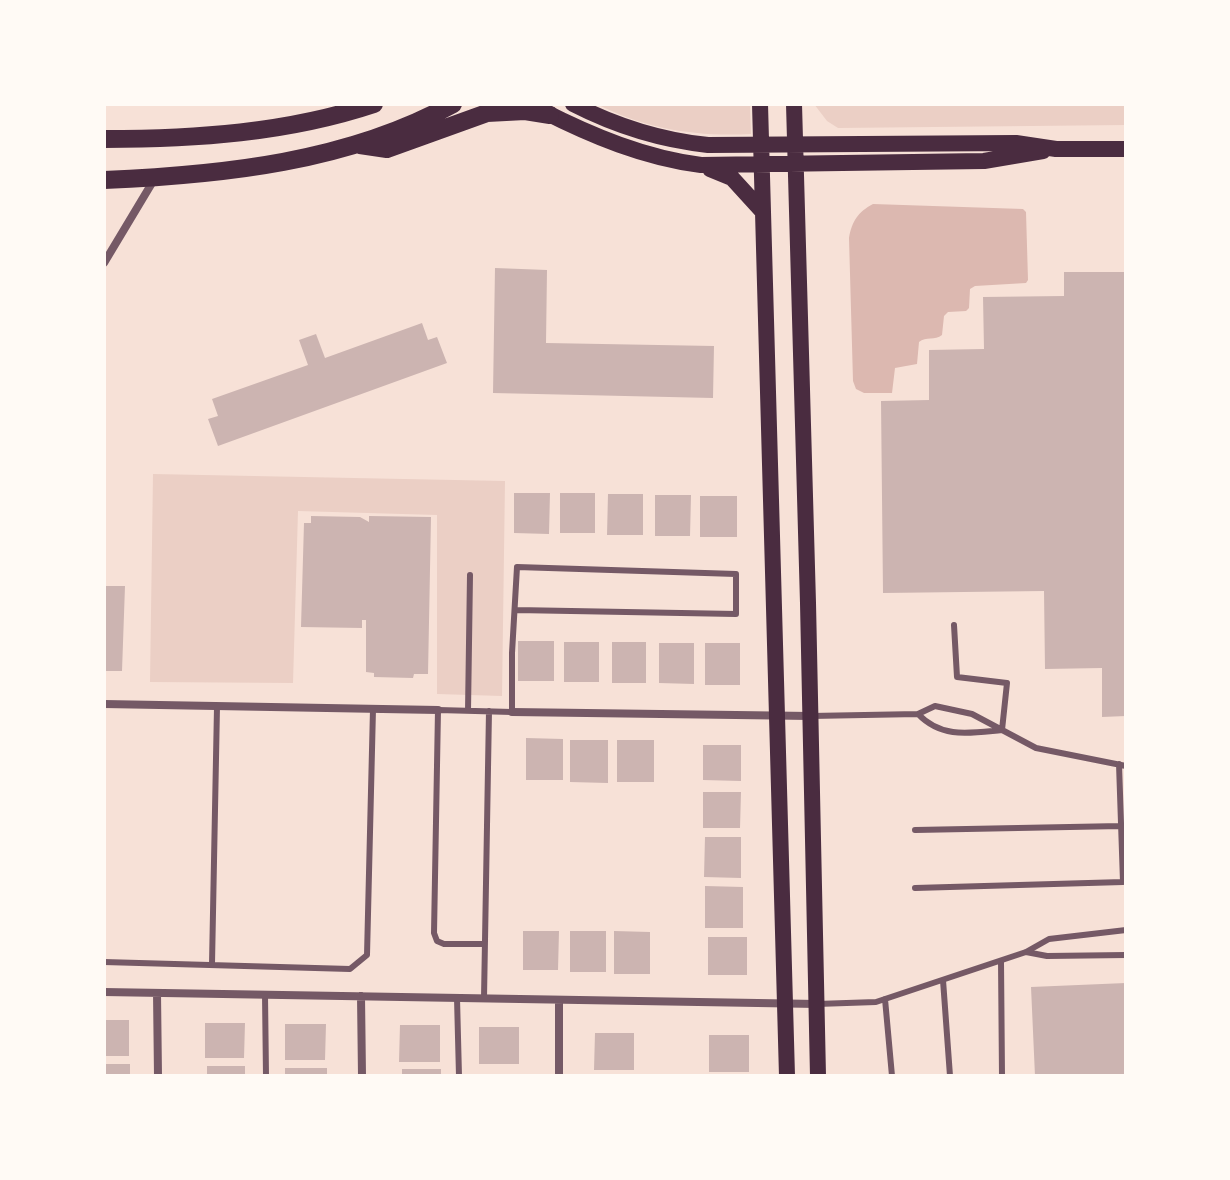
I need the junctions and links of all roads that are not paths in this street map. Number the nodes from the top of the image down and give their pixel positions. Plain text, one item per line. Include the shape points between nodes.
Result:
1 (372, 104) edge
2 (453, 104) edge
3 (528, 104) edge
4 (573, 104) edge
5 (760, 104) edge
6 (794, 104) edge
7 (550, 115) junction
8 (104, 139) edge
9 (761, 144) junction
10 (794, 144) junction
11 (358, 145) junction
12 (1056, 149) junction
13 (1126, 149) edge
14 (761, 164) junction
15 (701, 165) junction
16 (794, 165) junction
17 (155, 178) junction
18 (104, 180) edge
19 (763, 212) junction
20 (104, 263) edge
21 (470, 575) dead end
22 (516, 610) junction
23 (954, 625) dead end
24 (104, 704) edge
25 (217, 707) junction
26 (373, 709) junction
27 (438, 710) junction
28 (468, 711) junction
29 (489, 711) junction
30 (512, 712) junction
31 (918, 714) junction
32 (811, 716) junction
33 (777, 717) junction
34 (1002, 730) junction
35 (1122, 765) edge
36 (1121, 826) junction
37 (915, 830) dead end
38 (1124, 842) edge
39 (1125, 882) edge
40 (915, 888) dead end
41 (1126, 930) edge
42 (485, 944) junction
43 (1026, 952) junction
44 (1126, 955) edge
45 (1001, 961) junction
46 (104, 962) edge
47 (212, 964) junction
48 (943, 980) junction
49 (104, 992) edge
50 (157, 993) junction
51 (265, 995) junction
52 (361, 996) junction
53 (457, 998) junction
54 (484, 998) junction
55 (885, 999) junction
56 (559, 1000) junction
57 (785, 1003) junction
58 (817, 1004) junction
59 (158, 1076) edge
60 (266, 1076) edge
61 (362, 1076) edge
62 (459, 1076) edge
63 (559, 1076) edge
64 (787, 1076) edge
65 (818, 1076) edge
66 (892, 1076) edge
67 (950, 1076) edge
68 (1002, 1076) edge

1 - 8 main road via 333,117 255,130 176,139
2 - 11 main road
3 - 7 main road
4 - 9 main road via 620,127 682,142
5 - 9 main road
6 - 10 main road
7 - 11 main road via 487,113 387,149
7 - 15 main road via 633,150
9 - 10 main road
9 - 14 main road
10 - 12 main road via 1016,143
10 - 16 main road
11 - 17 main road via 267,164
12 - 13 main road
12 - 16 main road via 984,161
14 - 15 main road
14 - 16 main road
14 - 19 main road
15 - 19 main road via 732,178
16 - 32 main road
17 - 18 main road
17 - 20 street
19 - 33 main road
21 - 28 lane
22 - 22 lane via 736,614 736,574 517,567
22 - 30 lane
23 - 34 lane via 957,677 1007,683
24 - 25 street
25 - 26 street
25 - 47 lane
26 - 27 street
26 - 47 lane via 367,955 350,969
27 - 28 lane
27 - 42 lane via 434,933 444,944
28 - 29 lane
29 - 30 lane
29 - 42 lane
30 - 33 street
31 - 32 lane
31 - 34 lane via 935,706 972,714
31 - 34 lane via 930,726 958,735
32 - 33 street
32 - 58 main road
33 - 57 main road
34 - 35 lane via 1036,748
35 - 36 lane
36 - 37 lane
36 - 38 lane
38 - 39 lane
39 - 40 lane
41 - 43 lane via 1049,939
42 - 54 lane
43 - 44 lane
43 - 45 lane
45 - 48 lane
45 - 68 lane
46 - 47 lane
48 - 55 lane
48 - 67 lane
49 - 50 street
50 - 51 street
50 - 59 street
51 - 52 street
51 - 60 lane
52 - 53 street
52 - 61 street
53 - 54 street
53 - 62 lane
54 - 56 street
55 - 58 lane
55 - 66 lane
56 - 57 street
56 - 63 street
57 - 58 street
57 - 64 main road
58 - 65 main road

